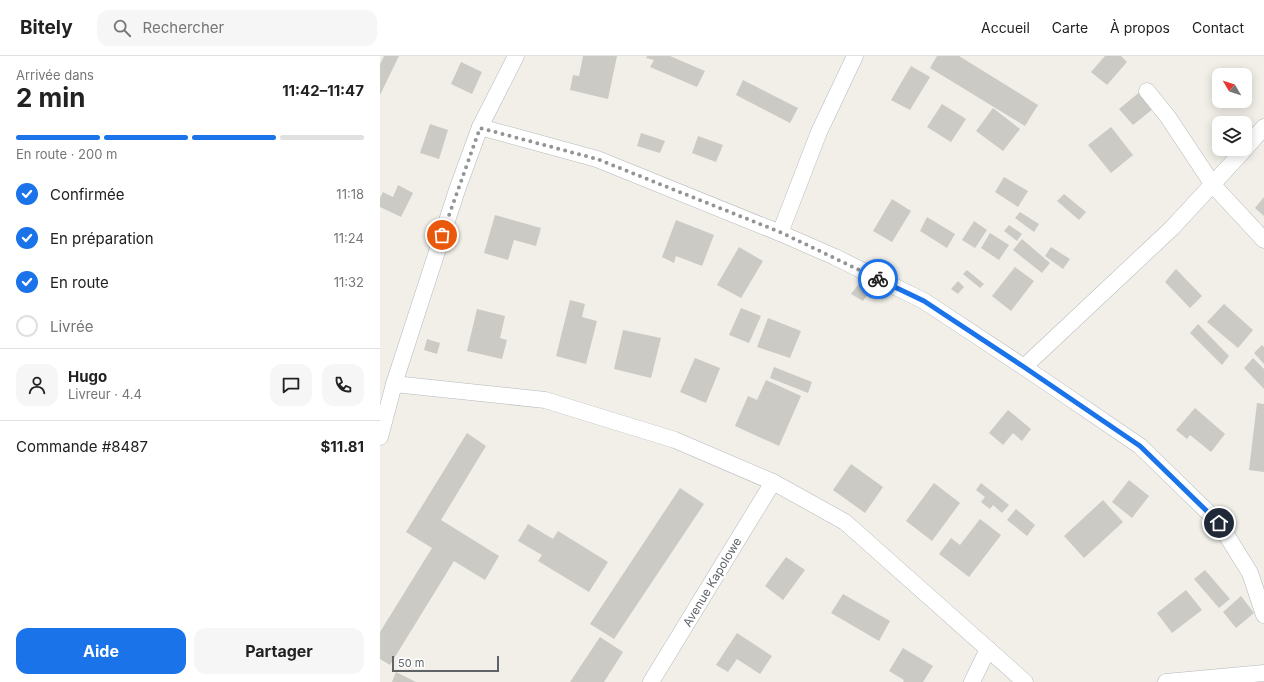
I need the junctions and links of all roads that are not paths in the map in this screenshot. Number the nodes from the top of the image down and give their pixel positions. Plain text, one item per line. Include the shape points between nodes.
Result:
1 (516, 56) edge
2 (855, 56) edge
3 (1147, 91) dead end
4 (1264, 127) edge
5 (480, 128) junction
6 (1252, 141) edge
7 (1239, 156) edge
8 (1213, 185) junction
9 (780, 232) junction
10 (1264, 240) edge
11 (1024, 367) junction
12 (394, 384) junction
13 (380, 437) edge
14 (773, 482) junction
15 (1264, 614) edge
16 (988, 649) junction
17 (1264, 673) edge
18 (1212, 679) edge
19 (651, 682) edge
20 (972, 682) edge
21 (1025, 682) edge
22 (1166, 682) edge

1 - 5 street
2 - 9 street via 819,132
3 - 8 street via 1168,117
4 - 6 street
5 - 9 street via 597,159
5 - 12 street via 457,190
7 - 8 street
8 - 10 street
8 - 11 street via 1172,228
9 - 11 street via 924,301
11 - 15 street via 1140,446 1219,523 1250,573
12 - 13 street
12 - 14 street via 545,400 675,440
14 - 16 street via 845,522
14 - 19 street, Avenue Kapolowe
16 - 20 street
16 - 21 street
17 - 18 street
18 - 22 street

